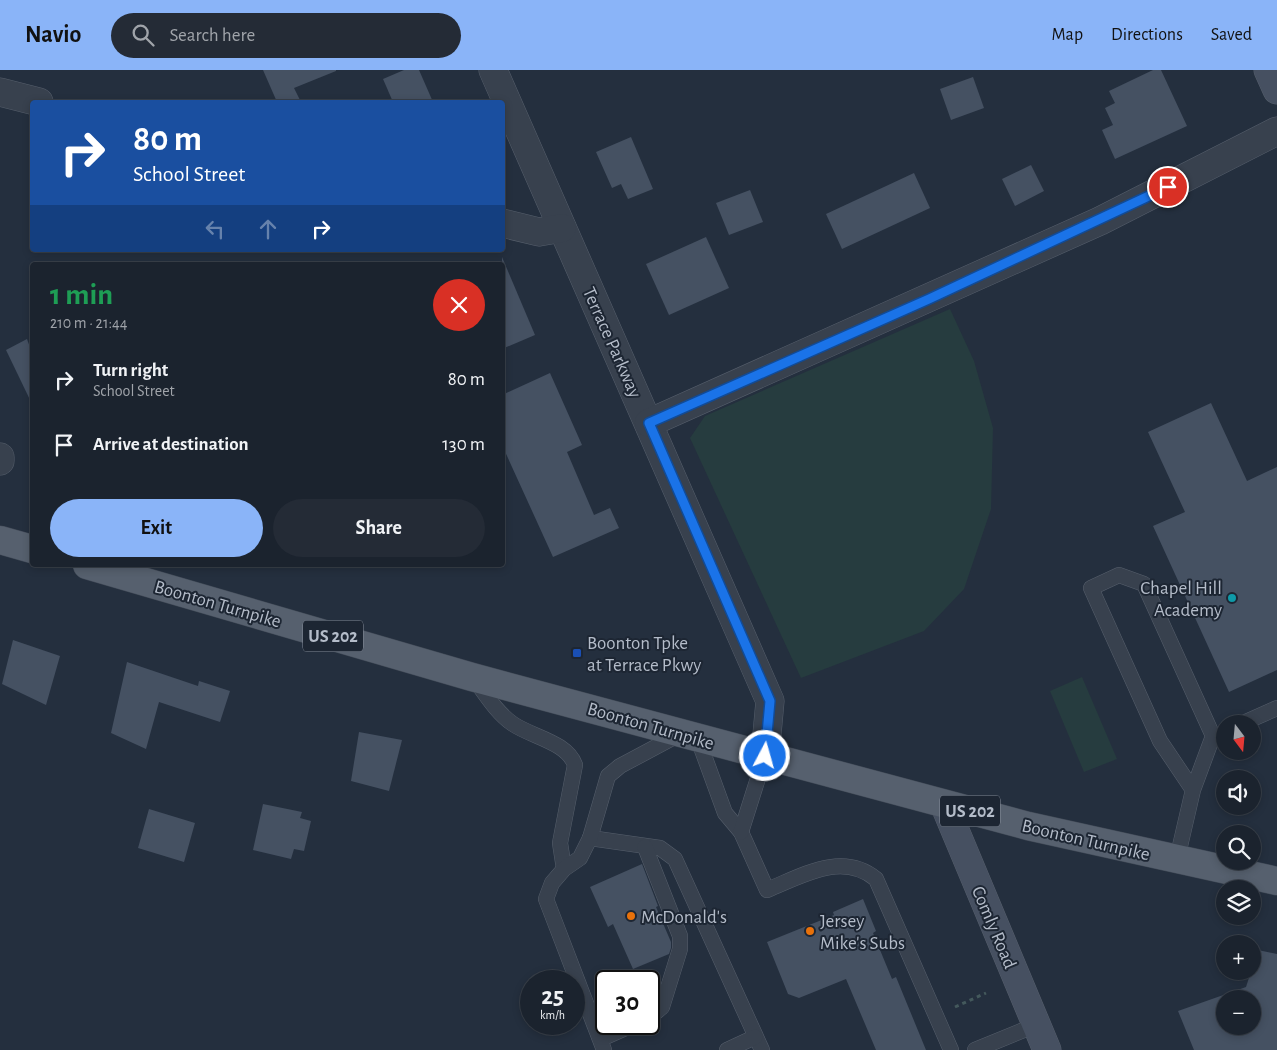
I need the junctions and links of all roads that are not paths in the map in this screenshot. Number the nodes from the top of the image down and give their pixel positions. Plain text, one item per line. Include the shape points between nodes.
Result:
1 (493, 70) edge
2 (1268, 70) edge
3 (1277, 90) edge
4 (0, 92) edge
5 (31, 100) edge
6 (1277, 131) edge
7 (505, 224) edge
8 (562, 228) junction
9 (649, 423) junction
10 (0, 540) edge
11 (30, 548) edge
12 (94, 567) edge
13 (472, 676) junction
14 (1277, 708) edge
15 (1261, 715) edge
16 (1216, 727) edge
17 (689, 736) junction
18 (1216, 740) edge
19 (765, 756) junction
20 (1193, 790) junction
21 (944, 804) junction
22 (741, 832) junction
23 (590, 838) junction
24 (645, 847) junction
25 (1177, 859) junction
26 (564, 869) junction
27 (1277, 881) edge
28 (660, 1009) edge
29 (1036, 1024) junction
30 (618, 1035) edge
31 (603, 1044) edge
32 (759, 1044) edge
33 (977, 1049) edge
34 (727, 1050) edge
35 (951, 1050) edge
36 (1046, 1050) edge

1 - 8 street, Terrace Parkway
2 - 3 main road
4 - 5 street
6 - 9 street via 1100,221
7 - 8 street via 539,232
8 - 9 street, Terrace Parkway
9 - 19 street, Terrace Parkway via 770,701
10 - 11 main road
12 - 13 main road, Boonton Turnpike / US 202
13 - 17 main road, Boonton Turnpike / US 202
13 - 26 lane via 512,723 572,756 575,765 560,844
14 - 15 lane
16 - 20 lane via 1144,584 1118,575 1091,588 1160,741
17 - 19 main road, Boonton Turnpike / US 202
17 - 22 lane via 725,813
17 - 23 lane via 620,766 608,776
18 - 20 lane
19 - 21 main road, Boonton Turnpike / US 202
19 - 22 lane
20 - 25 lane
21 - 25 main road, Boonton Turnpike / US 202
21 - 29 main road, Comly Road
22 - 35 lane via 767,890 822,868 837,866 865,871 876,879
23 - 24 lane
23 - 26 lane via 580,858
24 - 28 lane via 680,936 680,949
24 - 32 lane via 667,851 676,859
25 - 27 main road, Boonton Turnpike / US 202
26 - 31 lane via 552,883 546,899
29 - 33 lane
29 - 36 main road, Comly Road
30 - 31 lane
32 - 34 lane

